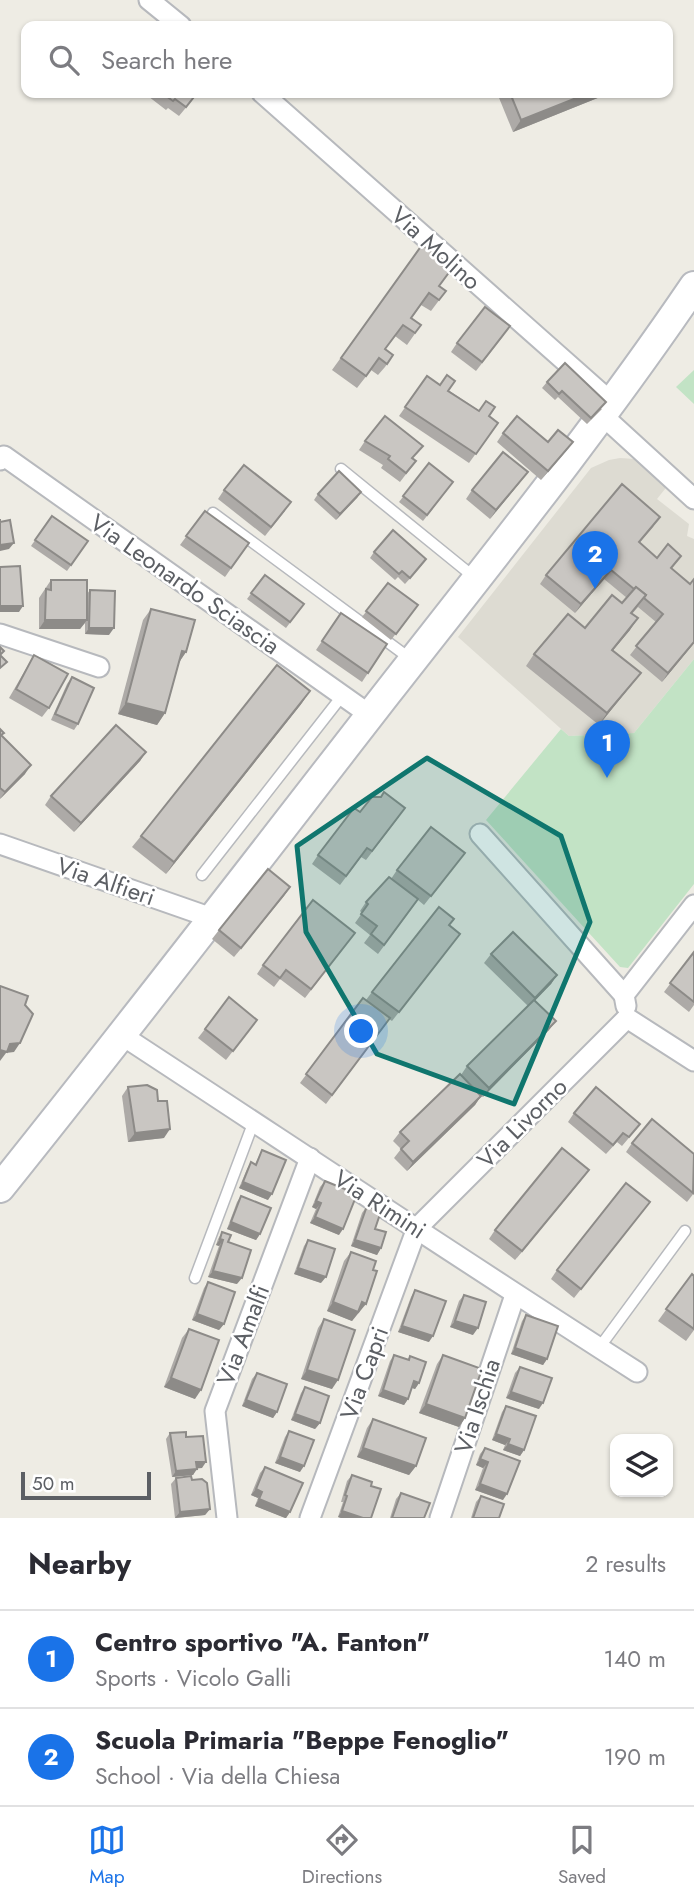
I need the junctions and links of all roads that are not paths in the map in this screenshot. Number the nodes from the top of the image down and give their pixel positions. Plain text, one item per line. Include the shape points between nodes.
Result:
1 (149, 0) edge
2 (175, 21) edge
3 (267, 98) edge
4 (694, 286) edge
5 (606, 409) junction
6 (0, 460) edge
7 (341, 469) edge
8 (694, 499) edge
9 (212, 513) edge
10 (476, 578) junction
11 (0, 634) edge
12 (412, 661) junction
13 (99, 667) dead end
14 (342, 696) junction
15 (370, 715) junction
16 (480, 834) dead end
17 (0, 844) edge
18 (202, 875) dead end
19 (694, 905) edge
20 (212, 918) junction
21 (624, 995) junction
22 (627, 1018) junction
23 (123, 1036) junction
24 (694, 1061) edge
25 (254, 1121) junction
26 (310, 1158) junction
27 (0, 1188) edge
28 (417, 1228) junction
29 (685, 1231) dead end
30 (195, 1278) dead end
31 (515, 1295) junction
32 (600, 1348) junction
33 (637, 1373) dead end
34 (227, 1518) edge
35 (310, 1518) edge
36 (440, 1518) edge

1 - 2 street
3 - 5 street, Via Molino
4 - 5 street
5 - 8 street, Via Molino
5 - 10 street
6 - 14 street, Via Leonardo Sciascia via 4,456
7 - 10 lane
9 - 12 lane
10 - 12 street
11 - 13 street
12 - 15 street
14 - 15 street, Via Leonardo Sciascia
14 - 18 lane
15 - 20 street
16 - 21 street
17 - 20 street, Via Alfieri
19 - 21 street
20 - 23 street
21 - 22 street
22 - 24 street
22 - 28 street, Via Livorno
23 - 25 street, Via Rimini
23 - 27 street
25 - 26 street, Via Rimini
25 - 30 lane
26 - 28 street, Via Rimini
26 - 34 street, Via Amalfi via 215,1411
28 - 31 street, Via Rimini
28 - 35 street, Via Capri
29 - 32 lane
31 - 32 street, Via Rimini
31 - 36 street, Via Ischia
32 - 33 street, Via Rimini

